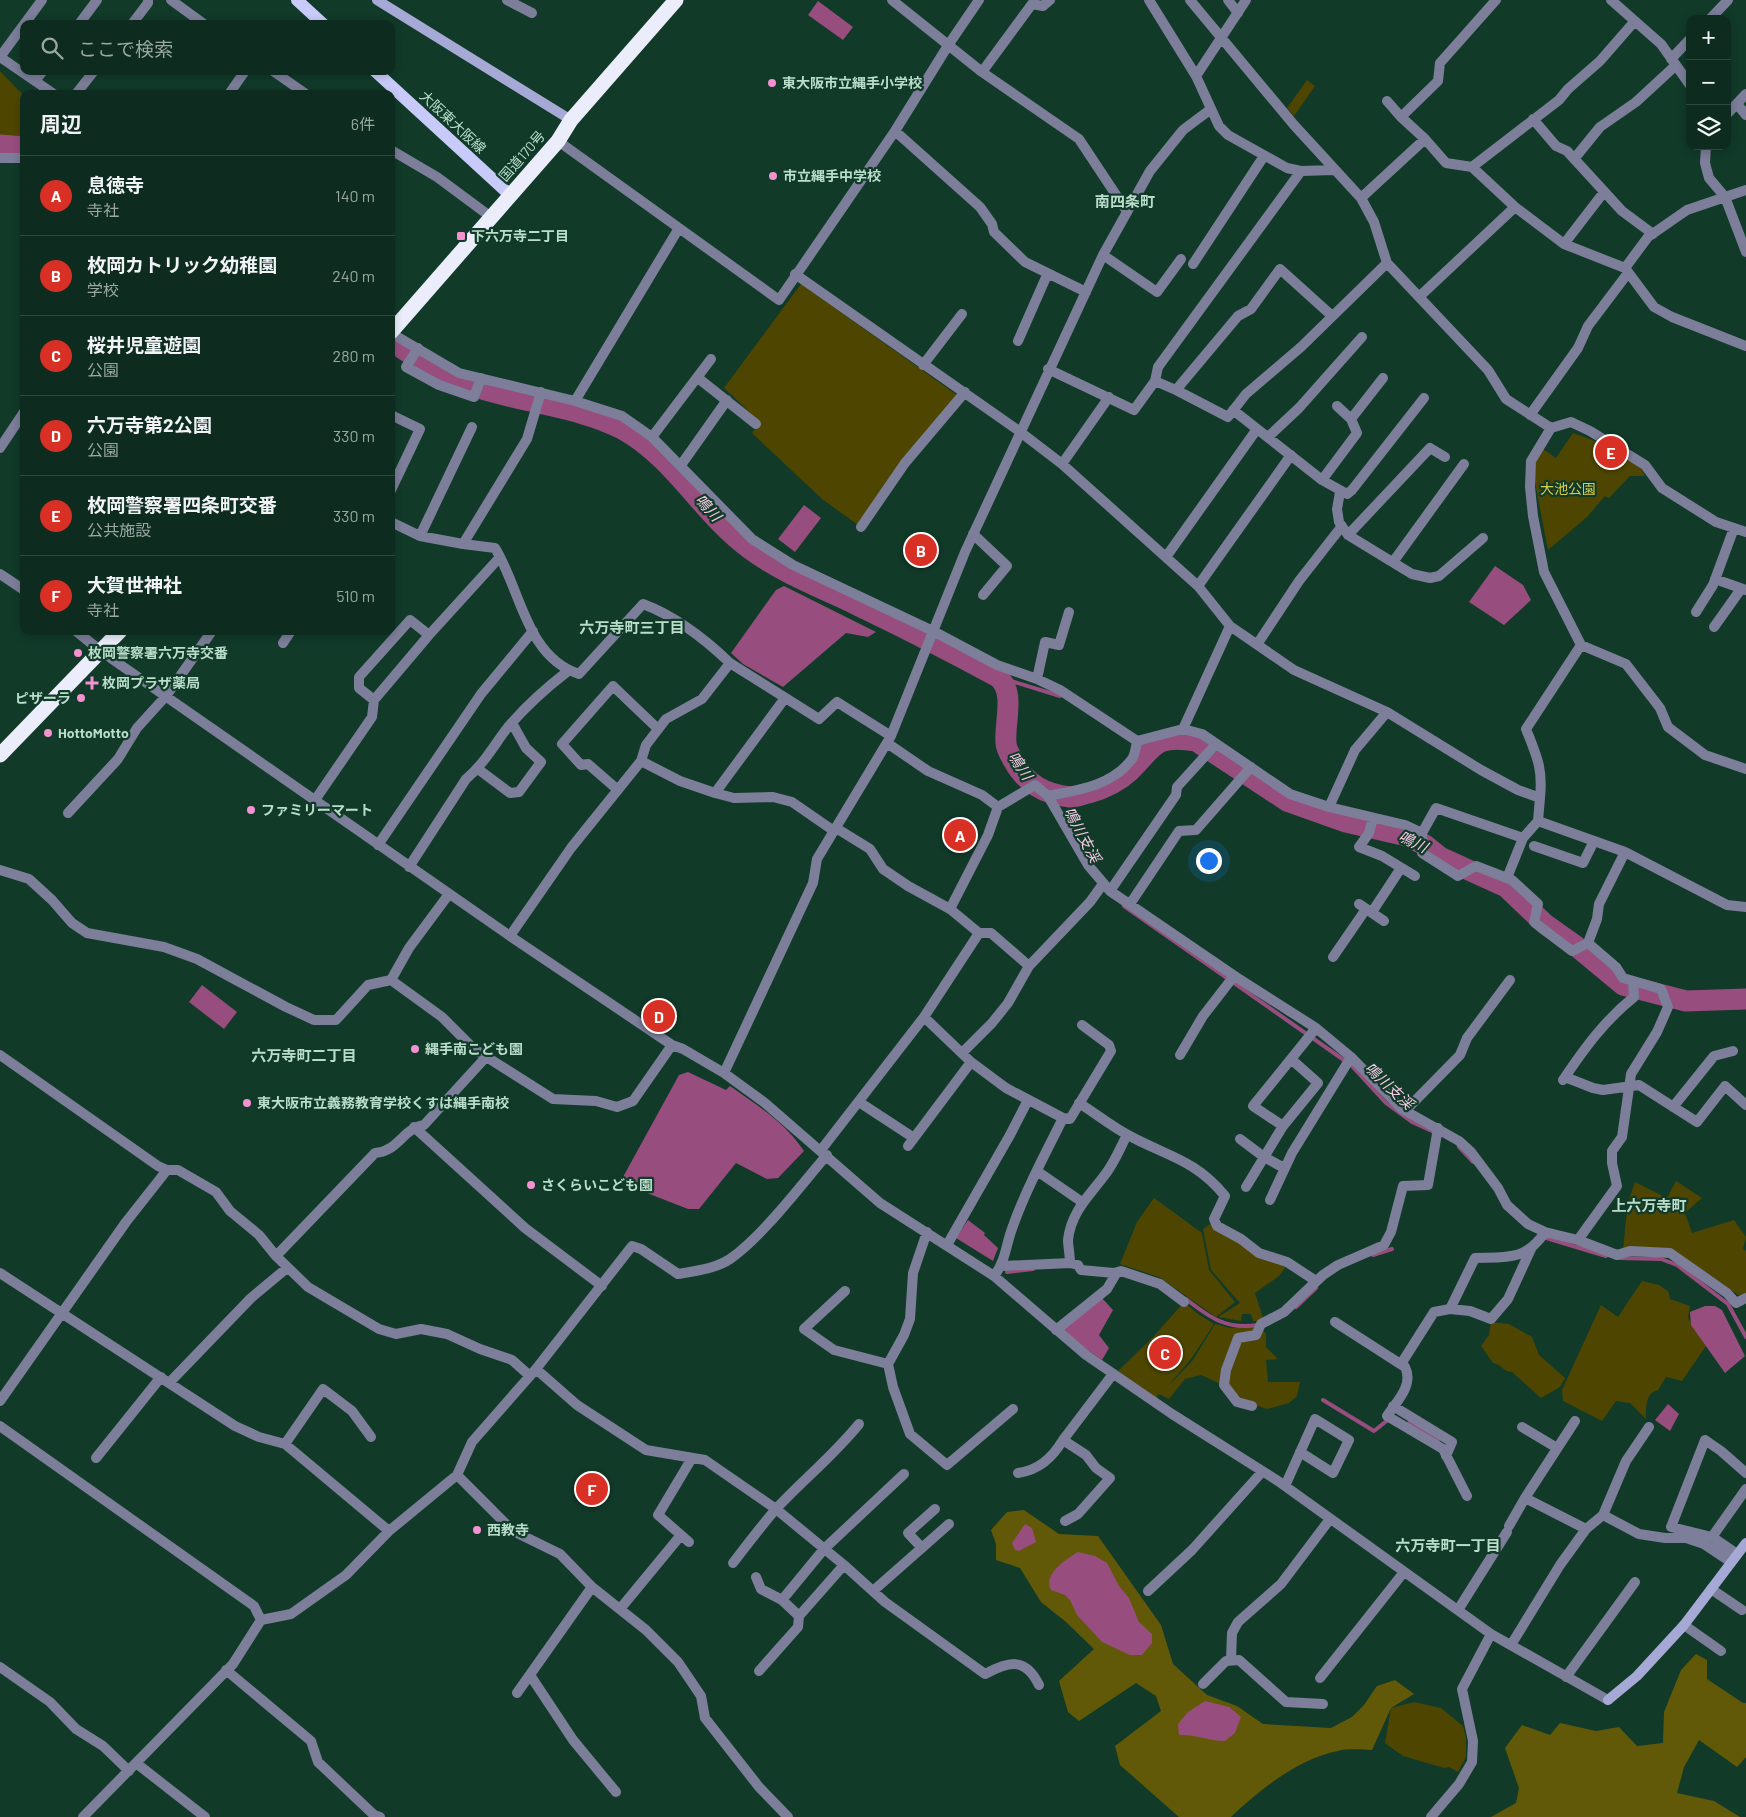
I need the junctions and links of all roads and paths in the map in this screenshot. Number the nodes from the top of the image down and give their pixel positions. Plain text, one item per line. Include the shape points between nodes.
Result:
1 (42, 0) edge
2 (97, 0) edge
3 (148, 0) edge
4 (171, 0) edge
5 (297, 0) edge
6 (378, 0) edge
7 (507, 0) edge
8 (676, 0) edge
9 (892, 0) edge
10 (979, 0) edge
11 (1050, 0) edge
12 (1149, 0) edge
13 (1190, 0) edge
14 (1228, 0) edge
15 (1246, 0) edge
16 (1496, 0) edge
17 (1728, 0) edge
18 (1619, 2) edge
19 (905, 4) edge
20 (532, 13) dead end
21 (1238, 13) junction
22 (1714, 15) edge
23 (27, 20) edge
24 (82, 20) edge
25 (135, 20) edge
26 (198, 20) edge
27 (319, 20) edge
28 (1634, 22) junction
29 (20, 30) edge
30 (1222, 40) junction
31 (949, 44) junction
32 (1686, 44) edge
33 (1673, 62) junction
34 (20, 71) edge
35 (982, 72) junction
36 (26, 75) edge
37 (40, 75) edge
38 (91, 75) edge
39 (242, 75) edge
40 (279, 75) edge
41 (379, 75) edge
42 (1196, 76) junction
43 (1686, 80) edge
44 (35, 81) junction
45 (48, 90) edge
46 (79, 90) edge
47 (233, 90) edge
48 (300, 90) edge
49 (1746, 94) edge
50 (1387, 101) dead end
51 (1737, 104) junction
52 (1211, 109) junction
53 (1731, 110) edge
54 (1746, 115) edge
55 (1401, 117) junction
56 (1534, 119) junction
57 (571, 120) junction
58 (895, 131) junction
59 (1425, 139) junction
60 (558, 141) junction
61 (1706, 150) edge
62 (395, 152) edge
63 (1264, 156) junction
64 (0, 158) edge
65 (20, 158) edge
66 (1574, 159) junction
67 (1472, 167) junction
68 (1334, 170) junction
69 (1301, 171) junction
70 (1746, 190) edge
71 (1604, 192) junction
72 (510, 195) junction
73 (1725, 197) junction
74 (1361, 198) junction
75 (1515, 207) junction
76 (1126, 210) junction
77 (491, 217) junction
78 (679, 228) junction
79 (1653, 234) junction
80 (1564, 244) junction
81 (1746, 252) edge
82 (1103, 255) junction
83 (1181, 259) dead end
84 (1387, 263) junction
85 (1193, 264) dead end
86 (1627, 271) junction
87 (795, 274) junction
88 (1047, 275) junction
89 (1086, 292) junction
90 (1420, 296) junction
91 (962, 314) dead end
92 (1331, 315) junction
93 (395, 328) edge
94 (395, 335) edge
95 (1362, 337) dead end
96 (1018, 340) dead end
97 (1746, 346) edge
98 (418, 348) junction
99 (711, 359) dead end
100 (923, 364) junction
101 (1048, 369) junction
102 (481, 378) junction
103 (698, 378) junction
104 (1383, 378) dead end
105 (1155, 381) junction
106 (1176, 390) junction
107 (541, 392) junction
108 (965, 392) junction
109 (1109, 397) junction
110 (1424, 398) dead end
111 (727, 400) junction
112 (575, 401) junction
113 (1337, 406) dead end
114 (1233, 410) junction
115 (1530, 415) junction
116 (395, 416) edge
117 (20, 418) edge
118 (1352, 419) junction
119 (756, 424) dead end
120 (472, 427) dead end
121 (1551, 428) junction
122 (1257, 429) junction
123 (1020, 431) junction
124 (652, 436) junction
125 (1268, 437) junction
126 (0, 448) edge
127 (1291, 455) junction
128 (1445, 457) dead end
129 (1062, 464) junction
130 (1464, 464) dead end
131 (680, 465) junction
132 (1322, 480) junction
133 (395, 482) edge
134 (1340, 492) junction
135 (395, 524) edge
136 (861, 527) dead end
137 (1742, 528) edge
138 (1345, 530) junction
139 (973, 534) junction
140 (420, 536) junction
141 (1483, 538) dead end
142 (463, 544) junction
143 (500, 557) junction
144 (1166, 557) junction
145 (1393, 562) junction
146 (0, 574) edge
147 (1715, 579) junction
148 (1198, 586) junction
149 (20, 587) edge
150 (1744, 590) edge
151 (983, 595) dead end
152 (1070, 612) dead end
153 (1696, 612) dead end
154 (1230, 626) junction
155 (1714, 627) dead end
156 (533, 631) junction
157 (933, 632) junction
158 (81, 635) edge
159 (117, 635) edge
160 (209, 635) edge
161 (289, 635) edge
162 (429, 635) junction
163 (284, 643) dead end
164 (1258, 643) junction
165 (1581, 644) junction
166 (102, 652) junction
167 (730, 663) junction
168 (568, 671) junction
169 (1037, 679) junction
170 (166, 696) junction
171 (785, 698) junction
172 (374, 700) junction
173 (1387, 712) junction
174 (512, 723) junction
175 (1183, 728) junction
176 (658, 729) junction
177 (889, 740) junction
178 (1137, 741) junction
179 (1216, 744) junction
180 (0, 755) edge
181 (641, 762) junction
182 (1251, 768) junction
183 (478, 769) junction
184 (1746, 769) edge
185 (618, 790) junction
186 (715, 793) junction
187 (1051, 796) junction
188 (1540, 798) junction
189 (315, 800) junction
190 (998, 807) junction
191 (1329, 807) junction
192 (68, 813) dead end
193 (1372, 818) junction
194 (1538, 821) junction
195 (835, 830) junction
196 (1422, 833) junction
197 (1523, 838) junction
198 (1594, 841) junction
199 (378, 845) junction
200 (1534, 846) dead end
201 (1624, 852) junction
202 (409, 866) junction
203 (1401, 868) junction
204 (0, 870) edge
205 (1415, 876) dead end
206 (1507, 878) junction
207 (1105, 886) junction
208 (449, 894) junction
209 (1130, 904) junction
210 (1746, 907) edge
211 (1366, 908) junction
212 (950, 910) junction
213 (1384, 921) dead end
214 (978, 933) junction
215 (510, 936) junction
216 (1587, 943) junction
217 (1333, 957) dead end
218 (1029, 966) junction
219 (1234, 976) junction
220 (391, 980) junction
221 (1510, 980) dead end
222 (1633, 982) junction
223 (924, 1017) junction
224 (1082, 1025) dead end
225 (1316, 1029) junction
226 (672, 1045) junction
227 (1733, 1051) dead end
228 (962, 1053) junction
229 (0, 1055) edge
230 (1180, 1055) dead end
231 (486, 1057) junction
232 (1351, 1058) junction
233 (1291, 1059) junction
234 (971, 1062) junction
235 (724, 1073) junction
236 (1628, 1087) junction
237 (1028, 1100) junction
238 (859, 1102) junction
239 (1079, 1103) junction
240 (1746, 1105) edge
241 (1673, 1107) junction
242 (1405, 1111) junction
243 (1063, 1118) junction
244 (1283, 1126) junction
245 (414, 1127) junction
246 (1438, 1129) junction
247 (1127, 1135) junction
248 (1240, 1139) dead end
249 (824, 1153) junction
250 (1264, 1157) junction
251 (1284, 1168) junction
252 (167, 1170) junction
253 (1037, 1171) junction
254 (1246, 1187) dead end
255 (1270, 1200) dead end
256 (1082, 1202) junction
257 (1538, 1229) junction
258 (927, 1232) junction
259 (1578, 1240) junction
260 (947, 1245) junction
261 (1535, 1246) junction
262 (276, 1256) junction
263 (1070, 1262) junction
264 (1002, 1266) junction
265 (287, 1268) junction
266 (1117, 1272) junction
267 (0, 1273) edge
268 (994, 1276) junction
269 (1316, 1281) junction
270 (602, 1286) junction
271 (845, 1291) dead end
272 (1746, 1298) edge
273 (1184, 1302) dead end
274 (1450, 1310) junction
275 (62, 1312) junction
276 (1335, 1322) dead end
277 (1056, 1330) junction
278 (888, 1364) junction
279 (1401, 1364) junction
280 (533, 1372) junction
281 (1113, 1374) junction
282 (165, 1380) junction
283 (0, 1401) edge
284 (1252, 1406) dead end
285 (1013, 1409) dead end
286 (1575, 1421) dead end
287 (859, 1424) dead end
288 (0, 1426) edge
289 (1522, 1427) dead end
290 (1649, 1427) dead end
291 (371, 1437) dead end
292 (1063, 1440) junction
293 (285, 1444) junction
294 (1556, 1448) junction
295 (1300, 1452) junction
296 (96, 1458) dead end
297 (692, 1458) junction
298 (1262, 1472) junction
299 (1746, 1473) edge
300 (904, 1474) dead end
301 (1018, 1474) dead end
302 (457, 1475) junction
303 (1285, 1486) junction
304 (1746, 1489) edge
305 (1467, 1496) dead end
306 (1525, 1498) junction
307 (776, 1509) junction
308 (935, 1509) dead end
309 (1603, 1515) junction
310 (1330, 1519) junction
311 (1065, 1521) dead end
312 (949, 1524) dead end
313 (1586, 1529) junction
314 (389, 1531) junction
315 (1712, 1537) junction
316 (1746, 1543) edge
317 (922, 1548) junction
318 (824, 1549) junction
319 (1734, 1558) junction
320 (733, 1563) dead end
321 (844, 1565) junction
322 (1404, 1572) junction
323 (756, 1577) dead end
324 (1635, 1582) dead end
325 (592, 1587) junction
326 (1711, 1589) junction
327 (873, 1591) junction
328 (1148, 1591) dead end
329 (782, 1600) junction
330 (620, 1609) junction
331 (1458, 1610) junction
332 (1742, 1610) dead end
333 (799, 1616) junction
334 (261, 1620) junction
335 (1684, 1625) junction
336 (1491, 1634) junction
337 (1511, 1645) junction
338 (1721, 1651) dead end
339 (1231, 1659) junction
340 (0, 1667) edge
341 (226, 1670) junction
342 (759, 1671) dead end
343 (530, 1675) junction
344 (1566, 1677) junction
345 (1320, 1678) dead end
346 (1203, 1684) dead end
347 (1039, 1685) dead end
348 (517, 1693) dead end
349 (1323, 1704) dead end
350 (132, 1767) junction
351 (616, 1792) dead end
352 (83, 1817) edge
353 (206, 1817) edge
354 (380, 1817) edge
355 (788, 1817) edge
356 (1431, 1817) edge

1 - 23 street
2 - 24 street
3 - 25 street
4 - 26 street
5 - 27 main road
6 - 57 street
7 - 20 street
8 - 57 highway, 国道170号
9 - 19 street
10 - 31 street
11 - 35 street via 1043,6 1032,4
12 - 42 street
13 - 30 street
14 - 21 street
15 - 21 street
16 - 55 street via 1440,63 1438,82
17 - 22 street
18 - 28 street
19 - 31 street
21 - 30 street
28 - 33 street via 1661,44
28 - 56 street via 1600,61
29 - 34 street via 0,57
30 - 42 street
30 - 68 street
31 - 35 street
31 - 58 street
32 - 33 street
33 - 43 street
33 - 66 street via 1636,102 1600,127
35 - 76 street via 1079,139
36 - 44 street
37 - 44 street
38 - 46 street
39 - 47 street
40 - 48 street
41 - 72 main road, 大阪東大阪線
42 - 52 street
44 - 45 street
49 - 51 street
50 - 55 street
51 - 53 street
51 - 54 street
52 - 63 street via 1219,126 1228,134
52 - 76 street via 1174,140
55 - 59 street
56 - 66 street via 1556,146
56 - 67 street
57 - 60 highway, 国道170号
58 - 87 street
58 - 88 street via 980,207 994,232 1025,262
59 - 67 street via 1446,163
59 - 74 street
60 - 72 highway, 国道170号
60 - 78 street
61 - 73 street via 1709,178
62 - 77 street via 438,177
63 - 69 street
63 - 85 street
64 - 65 street
66 - 71 street
67 - 75 street
68 - 69 street
68 - 74 street
69 - 105 street via 1158,367
70 - 73 street
71 - 79 street via 1622,211
71 - 80 street
72 - 77 highway, 国道170号
73 - 79 street via 1687,210
73 - 81 street
74 - 84 street via 1374,222
75 - 80 street
75 - 90 street
76 - 82 street
77 - 93 highway, 国道170号
78 - 87 street via 779,300
78 - 112 street
79 - 86 street
80 - 86 street
82 - 83 street via 1157,292
82 - 89 street
84 - 90 street
84 - 92 street
86 - 97 street via 1654,307
86 - 115 street
87 - 100 street
88 - 89 street
88 - 96 street
89 - 101 street
90 - 115 street via 1488,370 1506,399
91 - 100 street
92 - 106 street via 1280,269 1251,309 1238,316
92 - 114 street via 1302,347 1246,394
94 - 98 street
95 - 125 street via 1299,408
98 - 102 street via 458,373
98 - 102 street via 406,368 439,385 474,397
99 - 103 street
100 - 108 street
101 - 109 street
101 - 123 street
102 - 107 street
103 - 111 street
103 - 124 street
104 - 118 street
105 - 106 street
105 - 109 street via 1134,410
106 - 114 street via 1228,417
107 - 112 street
107 - 142 street via 527,439
108 - 123 street
108 - 136 street via 905,463
109 - 129 street
110 - 134 street via 1352,490 1347,494
111 - 119 street
111 - 131 street
112 - 124 street via 622,416
113 - 118 street
114 - 122 street
115 - 121 street
116 - 133 street via 420,429
117 - 126 street
118 - 132 street via 1357,433
120 - 140 street
121 - 137 street via 1571,422 1590,431 1645,465 1662,488 1716,522
121 - 165 street via 1531,461 1533,516 1544,572
122 - 125 street
122 - 144 street
123 - 129 street
123 - 139 street
124 - 131 street
125 - 127 street
127 - 132 street
127 - 148 street
128 - 138 street via 1430,448
129 - 144 street
130 - 145 street
131 - 157 street via 752,539 792,565
132 - 134 street
134 - 138 street via 1336,509
135 - 140 street
137 - 147 street
138 - 145 street
138 - 164 street via 1299,581
139 - 151 street via 1007,566
139 - 157 street
140 - 142 street
141 - 145 street via 1439,576 1430,578 1412,574
142 - 143 street via 495,548
143 - 156 street
143 - 162 street
144 - 148 street
146 - 149 street
147 - 150 street
147 - 153 street
148 - 154 street
150 - 155 street
152 - 169 street via 1060,645 1046,642
154 - 164 street
154 - 175 street
156 - 168 street via 546,654
156 - 199 street via 481,694
157 - 169 street via 997,665
157 - 177 street
158 - 166 street
159 - 166 highway
160 - 170 street
161 - 163 street
162 - 172 street
162 - 172 street via 410,620 359,677 359,688
164 - 173 street via 1294,670
165 - 184 street via 1626,664 1660,708 1668,727 1705,755
165 - 188 street via 1526,729 1542,775
166 - 170 street
166 - 180 highway
167 - 168 street via 664,612 643,604 579,674
167 - 171 street
167 - 176 street via 702,699 666,719
168 - 174 street via 532,700
169 - 178 street via 1060,690
170 - 189 street
170 - 192 street via 137,728 108,770
171 - 177 street via 819,719 837,702
171 - 186 street
172 - 189 street via 372,717
173 - 188 street via 1482,770
173 - 191 street via 1356,750
174 - 183 street
174 - 183 street via 526,748 541,762 519,792 510,793
175 - 178 street
175 - 179 street via 1202,734
176 - 181 street via 646,745
176 - 185 street via 613,686 562,744 581,765 588,764
177 - 190 street via 928,771 982,795
177 - 195 street
178 - 187 street via 1133,758 1113,777 1088,788
179 - 182 street
179 - 207 street via 1177,787 1176,795
181 - 185 street
181 - 186 street
182 - 191 street via 1290,794
182 - 209 street via 1196,830 1179,831
183 - 202 street via 466,779
185 - 215 street via 571,848
186 - 195 street via 734,798 773,797 792,802
187 - 190 street via 1034,785
187 - 207 street via 1078,846
188 - 194 street
189 - 199 street
190 - 212 street via 988,835
191 - 193 street
193 - 196 street
193 - 203 street via 1369,833 1359,848 1382,856
194 - 197 street
194 - 198 street
195 - 212 street via 870,849 883,868
195 - 235 street via 818,859 813,883
196 - 197 street via 1436,808
196 - 206 street via 1422,853 1458,876 1476,866
197 - 206 street
198 - 200 street via 1583,864
198 - 201 street
199 - 202 street
201 - 210 street via 1727,904
201 - 216 street via 1599,904 1598,919
202 - 208 street
203 - 205 street
203 - 211 street
204 - 220 street via 29,879 72,923 87,933 164,947 197,959 314,1020 336,1020 368,985
206 - 216 street via 1538,904 1534,922 1572,950
207 - 209 street
207 - 218 street
208 - 215 street
208 - 220 street via 409,948
209 - 219 street
211 - 213 street
211 - 217 street
212 - 214 street
214 - 218 street via 991,933
214 - 223 street
215 - 226 street
216 - 222 street via 1616,967 1623,978
218 - 228 street via 1008,1003
219 - 225 street
219 - 230 street via 1203,1016
220 - 231 street via 442,1017
221 - 242 street via 1467,1038 1460,1055
222 - 236 street via 1661,989 1668,1007 1631,1074
222 - 236 street via 1634,998 1609,1019 1564,1078 1593,1088
223 - 228 street
223 - 238 street
224 - 239 street via 1109,1045 1111,1051
225 - 232 street
225 - 233 street
226 - 231 street via 632,1101 616,1106 596,1101 553,1100
226 - 235 street
227 - 241 street via 1714,1056
228 - 234 street
229 - 252 street
231 - 245 street via 424,1125
232 - 242 street
232 - 251 street
233 - 244 street via 1318,1083
233 - 244 street via 1253,1106
234 - 237 street
234 - 238 street via 911,1142
235 - 249 street
236 - 241 street via 1639,1085
236 - 259 street via 1622,1136 1612,1151 1617,1186
237 - 243 street
237 - 260 street
238 - 249 street
239 - 243 street via 1070,1119
239 - 247 street
240 - 241 street via 1725,1086 1697,1122
242 - 246 street
243 - 253 street
244 - 250 street
245 - 262 street via 387,1152 375,1153
245 - 270 street via 525,1228
246 - 257 street via 1471,1152 1507,1205
246 - 269 street via 1428,1185 1403,1186 1391,1232 1384,1245 1338,1265
247 - 256 street via 1105,1175
247 - 269 street via 1202,1171 1225,1196 1214,1219 1217,1226 1259,1254 1288,1262
248 - 250 street
249 - 258 street via 880,1203
249 - 270 street via 752,1239 729,1259 715,1266 678,1274 632,1246
250 - 251 street
250 - 254 street
251 - 255 street
252 - 262 street via 178,1170 216,1192 230,1211 259,1235
252 - 275 street
253 - 256 street
253 - 264 street via 1012,1227
256 - 263 street via 1074,1216 1068,1242
257 - 259 street
257 - 261 street
258 - 260 street
258 - 278 street via 913,1273 910,1319
259 - 272 street via 1617,1256 1630,1251 1670,1253 1727,1293 1736,1303
260 - 268 street
261 - 274 street via 1515,1257 1475,1258
261 - 274 street via 1508,1299 1491,1319 1470,1311
262 - 265 street
263 - 264 street
263 - 266 street via 1081,1270
264 - 268 street
265 - 280 street via 308,1287 378,1329 396,1334 421,1329 447,1334
265 - 282 street
266 - 273 street via 1160,1284
266 - 277 street via 1107,1290
267 - 275 street
268 - 277 street
269 - 284 street via 1284,1312 1259,1328 1256,1335 1238,1338 1224,1385 1237,1402
270 - 280 street
271 - 278 street via 804,1329 834,1350
274 - 279 street via 1434,1312
275 - 282 street
275 - 283 street
276 - 279 street
277 - 281 street
278 - 285 street via 892,1387 910,1434 947,1464
279 - 305 street via 1409,1375 1408,1383 1387,1416 1443,1449
280 - 297 street via 646,1450
280 - 302 street via 472,1442
281 - 292 street
281 - 298 street
282 - 293 street via 241,1430
282 - 296 street
286 - 294 street
287 - 307 street via 842,1446
288 - 334 street via 254,1606
289 - 294 street
290 - 309 street via 1626,1461
291 - 293 street via 352,1411 323,1389
292 - 301 street via 1056,1452 1040,1466 1031,1472
292 - 311 street via 1086,1455 1110,1478 1078,1514
293 - 314 street
294 - 306 street
295 - 295 street via 1333,1473 1349,1440 1315,1419
295 - 303 street
297 - 307 street via 705,1460
297 - 330 street via 658,1515 685,1539
298 - 303 street
298 - 328 street via 1192,1550
299 - 315 street via 1705,1440 1672,1527
300 - 318 street
302 - 314 street
302 - 325 street via 513,1531 560,1554
303 - 310 street
304 - 315 street
306 - 313 street
306 - 331 street
307 - 318 street
307 - 320 street
308 - 317 street via 908,1533
309 - 313 street
309 - 319 street via 1639,1534 1686,1538
310 - 322 street
310 - 339 street via 1281,1584 1238,1622 1232,1633
312 - 317 street
313 - 337 street
314 - 334 street via 346,1574 291,1614
315 - 319 street
316 - 319 street
317 - 327 street
318 - 321 street
318 - 329 street
319 - 326 street
321 - 327 street
321 - 333 street
322 - 331 street
322 - 345 street
323 - 329 street via 761,1589
324 - 344 street
325 - 330 street
325 - 343 street
326 - 332 street
326 - 335 street
327 - 347 street via 984,1674 1005,1664 1020,1664 1034,1674
329 - 333 street
330 - 355 street via 678,1662 701,1696 705,1718 759,1787
331 - 336 street
333 - 342 street via 798,1627
334 - 341 street
335 - 338 street
335 - 344 street via 1637,1676 1608,1700
336 - 337 street
336 - 356 street via 1462,1689 1473,1741 1472,1762 1459,1784
337 - 344 street
339 - 346 street
339 - 349 street via 1239,1660 1286,1702
340 - 350 street via 50,1702 76,1729
341 - 350 street
341 - 354 street via 311,1741 318,1762
343 - 348 street
343 - 351 street via 573,1740
350 - 352 street
350 - 353 street

